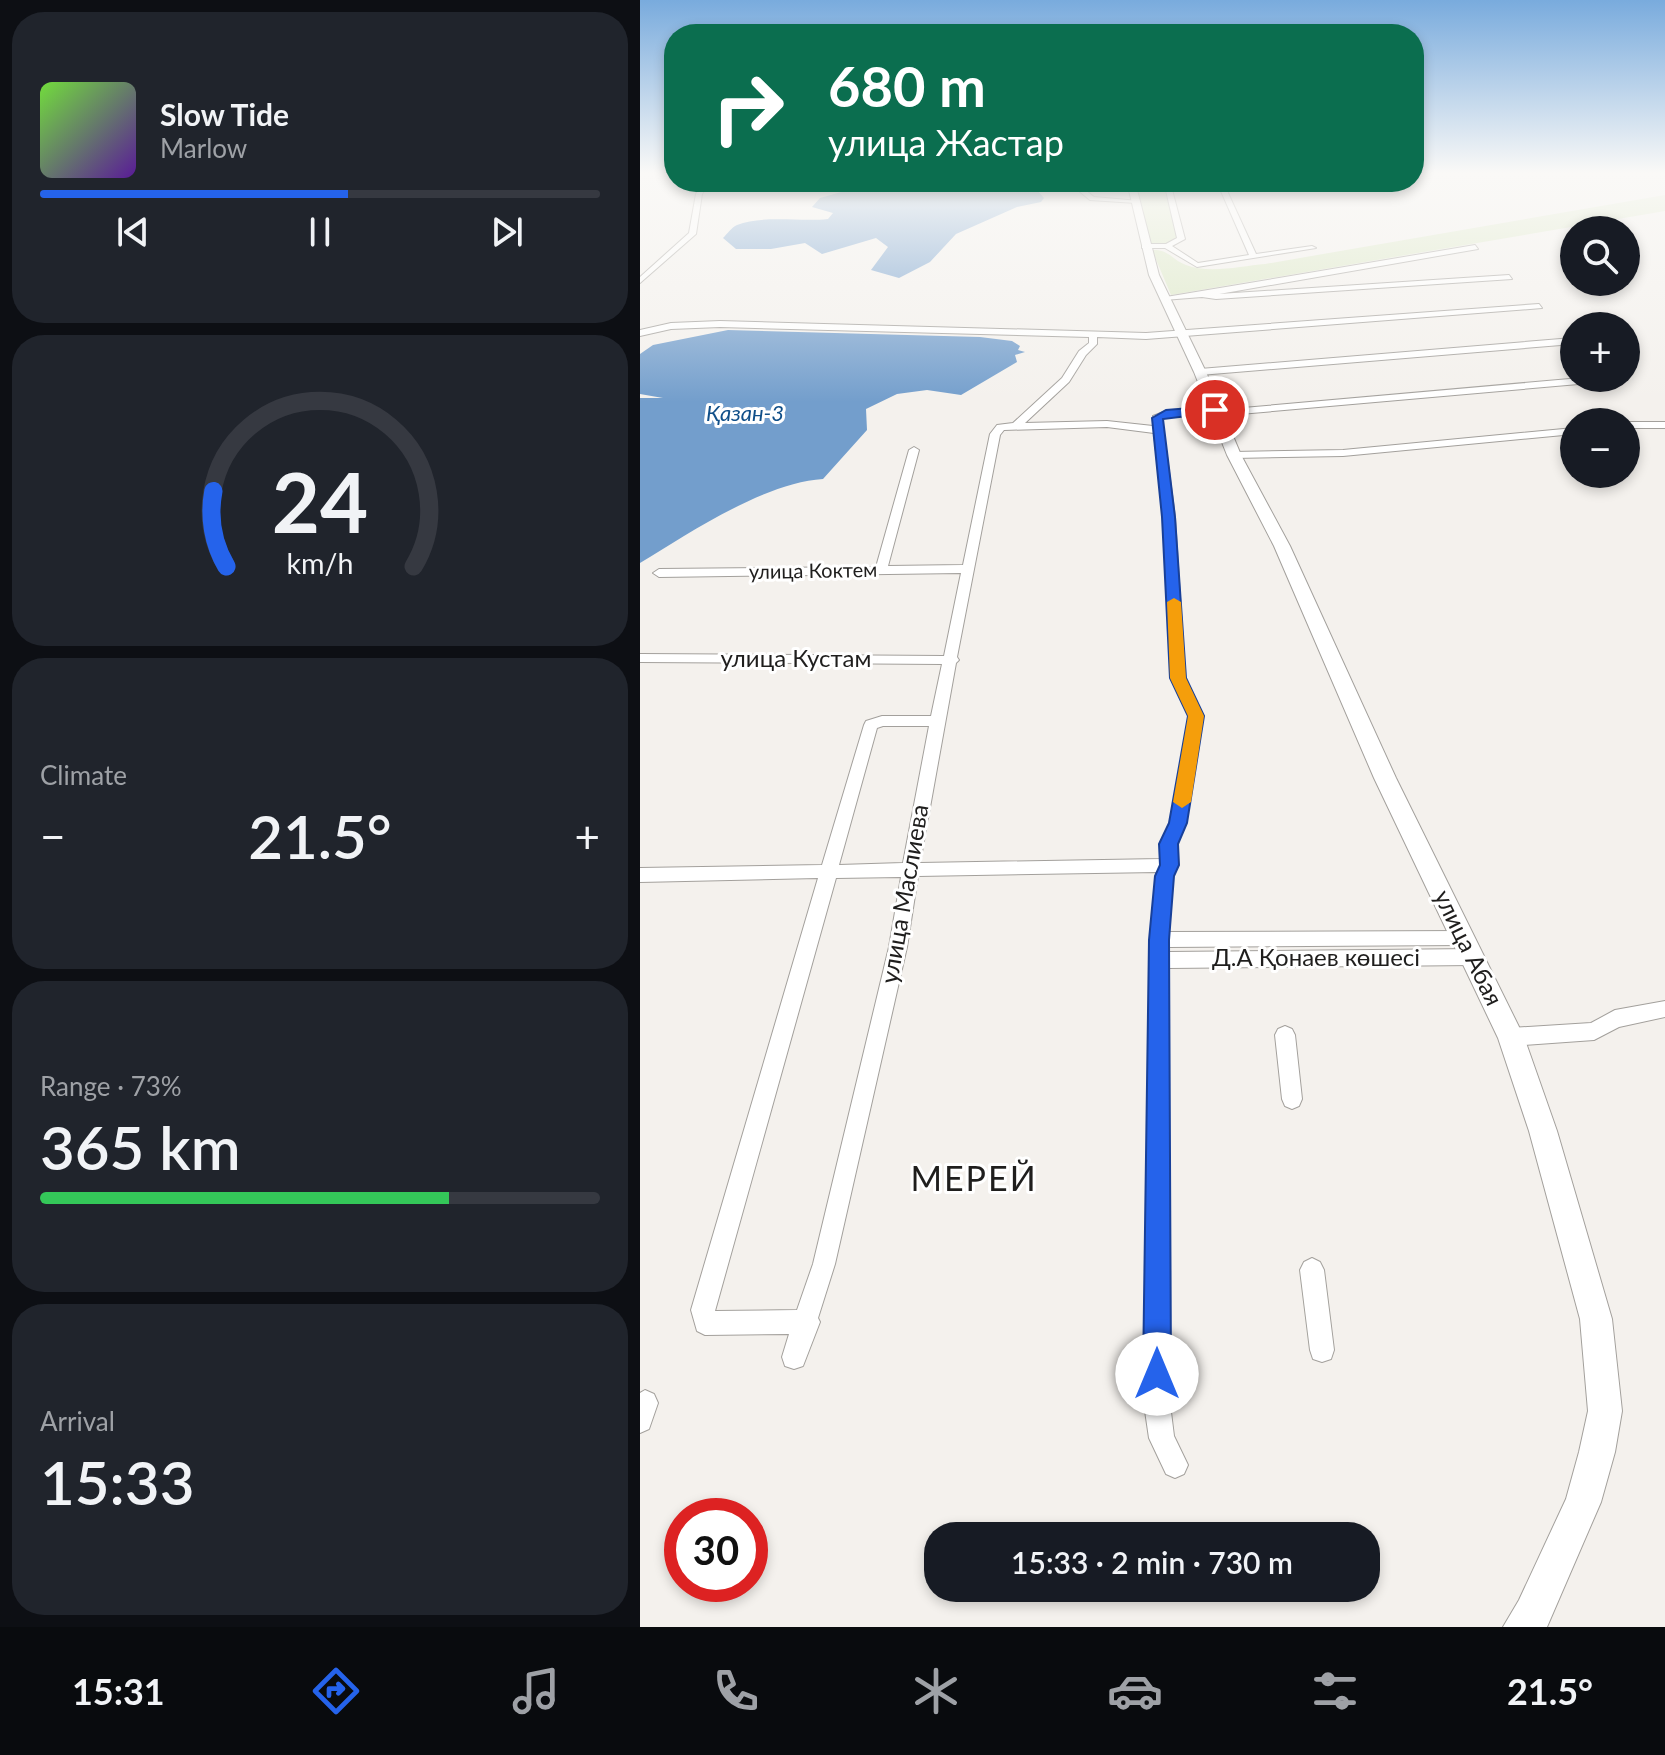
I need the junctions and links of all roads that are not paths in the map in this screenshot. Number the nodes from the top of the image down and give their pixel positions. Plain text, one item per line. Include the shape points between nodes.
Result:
1 (674, 250) edge
2 (1146, 250) edge
3 (1173, 250) edge
4 (1250, 250) edge
5 (1299, 250) edge
6 (1458, 250) edge
7 (1251, 257) junction
8 (1509, 277) dead end
9 (640, 281) edge
10 (1202, 295) junction
11 (1164, 298) junction
12 (1539, 306) dead end
13 (640, 333) edge
14 (1093, 335) junction
15 (1181, 335) junction
16 (1560, 342) edge
17 (1200, 372) junction
18 (1560, 383) edge
19 (1216, 412) junction
20 (1640, 425) edge
21 (1665, 425) edge
22 (1008, 427) junction
23 (1160, 432) junction
24 (1560, 432) edge
25 (914, 450) dead end
26 (1234, 455) junction
27 (968, 569) junction
28 (881, 570) junction
29 (659, 573) dead end
30 (640, 658) edge
31 (952, 660) junction
32 (939, 721) junction
33 (1170, 865) junction
34 (912, 871) junction
35 (831, 872) junction
36 (640, 875) edge
37 (1159, 940) junction
38 (1469, 948) junction
39 (1159, 960) junction
40 (1665, 1009) edge
41 (1285, 1035) dead end
42 (1511, 1037) junction
43 (1292, 1099) dead end
44 (1312, 1270) dead end
45 (808, 1322) junction
46 (1322, 1350) dead end
47 (794, 1357) dead end
48 (1175, 1465) dead end
49 (1523, 1627) edge

1 - 9 street
2 - 11 main road, улица Абая
3 - 7 street via 1197,265
4 - 7 street
5 - 7 street
6 - 10 street
8 - 10 street
10 - 11 street
11 - 15 main road, улица Абая
12 - 15 street
13 - 14 street via 720,324
14 - 15 street
14 - 22 street via 1093,344 1070,376
15 - 17 main road, улица Абая
16 - 17 street
17 - 19 main road, улица Абая
18 - 19 street
19 - 23 street via 1161,415
19 - 26 main road, улица Абая
20 - 21 street
22 - 23 street via 1136,425
22 - 27 street, улица Маслиева via 995,434
23 - 33 street via 1178,678 1196,716 1178,823 1169,844
24 - 26 street via 1343,453
25 - 28 street
26 - 38 main road, улица Абая via 1282,546 1385,778
27 - 28 street, улица Коктем
27 - 31 street, улица Маслиева
28 - 29 street, улица Коктем
30 - 31 street, улица Кустам
31 - 32 street, улица Маслиева
32 - 34 street, улица Маслиева
32 - 35 street via 871,725
33 - 34 street
33 - 37 street
34 - 35 street
34 - 45 street, улица Маслиева
35 - 36 street
35 - 45 street via 703,1310 705,1323
37 - 38 street, Д.А Қонаев көшесі
37 - 39 street
38 - 39 street, Д.А Қонаев көшесі
38 - 42 main road, улица Абая
39 - 48 street via 1157,1404 1162,1438
40 - 42 street via 1615,1019 1594,1031
41 - 43 street
42 - 49 main road, улица Абая via 1596,1319 1605,1411 1583,1502
44 - 46 street
45 - 47 street, улица Маслиева

